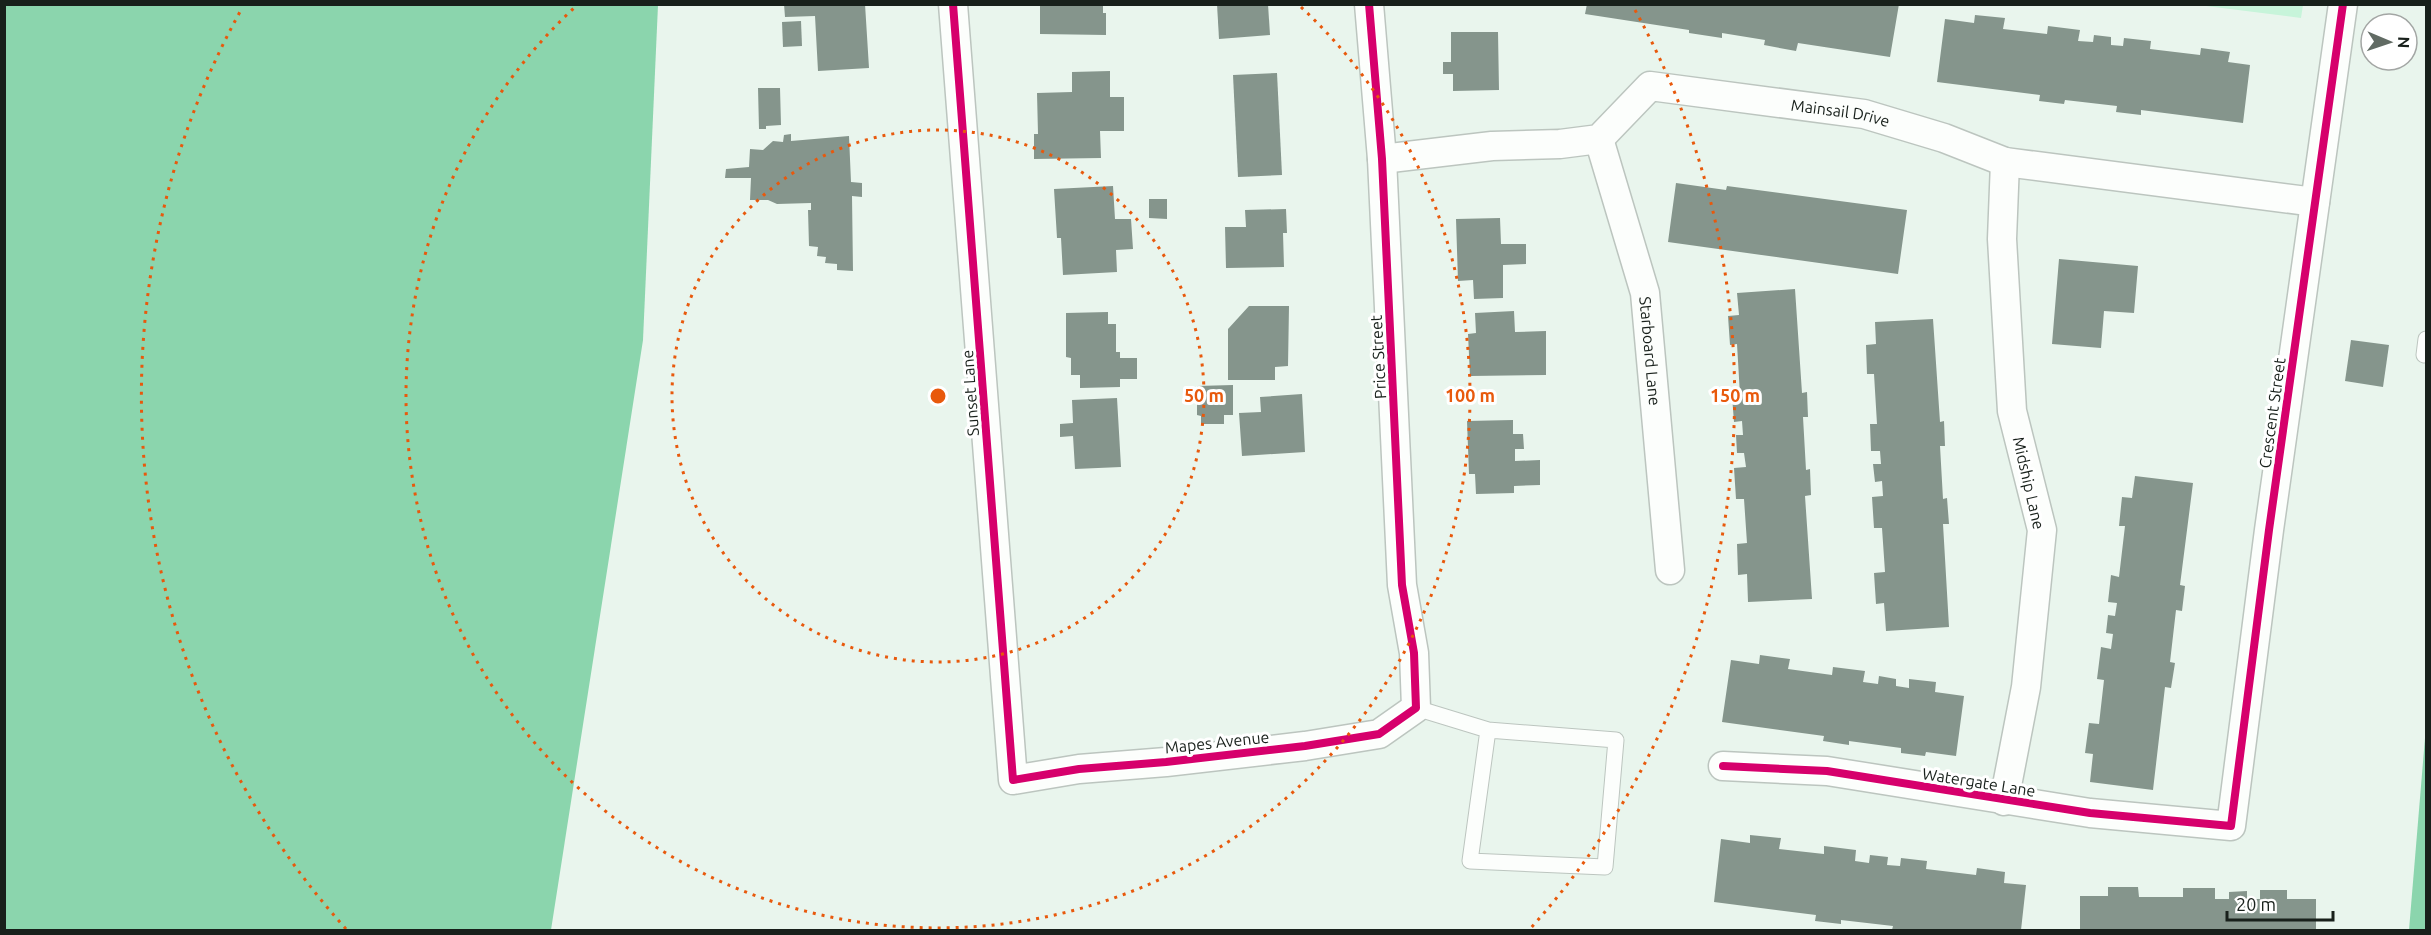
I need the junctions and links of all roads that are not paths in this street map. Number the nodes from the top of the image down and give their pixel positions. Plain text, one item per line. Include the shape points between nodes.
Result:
1 (953, 4) edge
2 (1369, 4) edge
3 (2343, 4) edge
4 (1599, 139) junction
5 (1382, 159) junction
6 (2005, 162) junction
7 (2315, 202) junction
8 (2427, 339) edge
9 (2424, 355) dead end
10 (1670, 570) dead end
11 (1416, 708) junction
12 (1488, 730) junction
13 (1723, 766) dead end
14 (1013, 780) joint
15 (2004, 801) junction
16 (2231, 826) joint

1 - 14 street, Sunset Lane
2 - 5 street, Price Street
3 - 7 street, Crescent Street
4 - 5 street
4 - 6 street, Mainsail Drive via 1650,86 1864,114 1944,138
4 - 10 street, Starboard Lane via 1645,293
5 - 11 street, Price Street via 1402,585 1414,654
6 - 7 street, Mainsail Drive
6 - 15 street, Midship Lane via 2002,239 2012,411 2042,530 2026,687
7 - 16 street, Crescent Street
8 - 9 lane
11 - 12 lane
11 - 14 street, Mapes Avenue via 1379,734
12 - 12 lane via 1616,740 1605,867 1470,861
13 - 15 street, Watergate Lane via 1827,771
15 - 16 street, Watergate Lane

